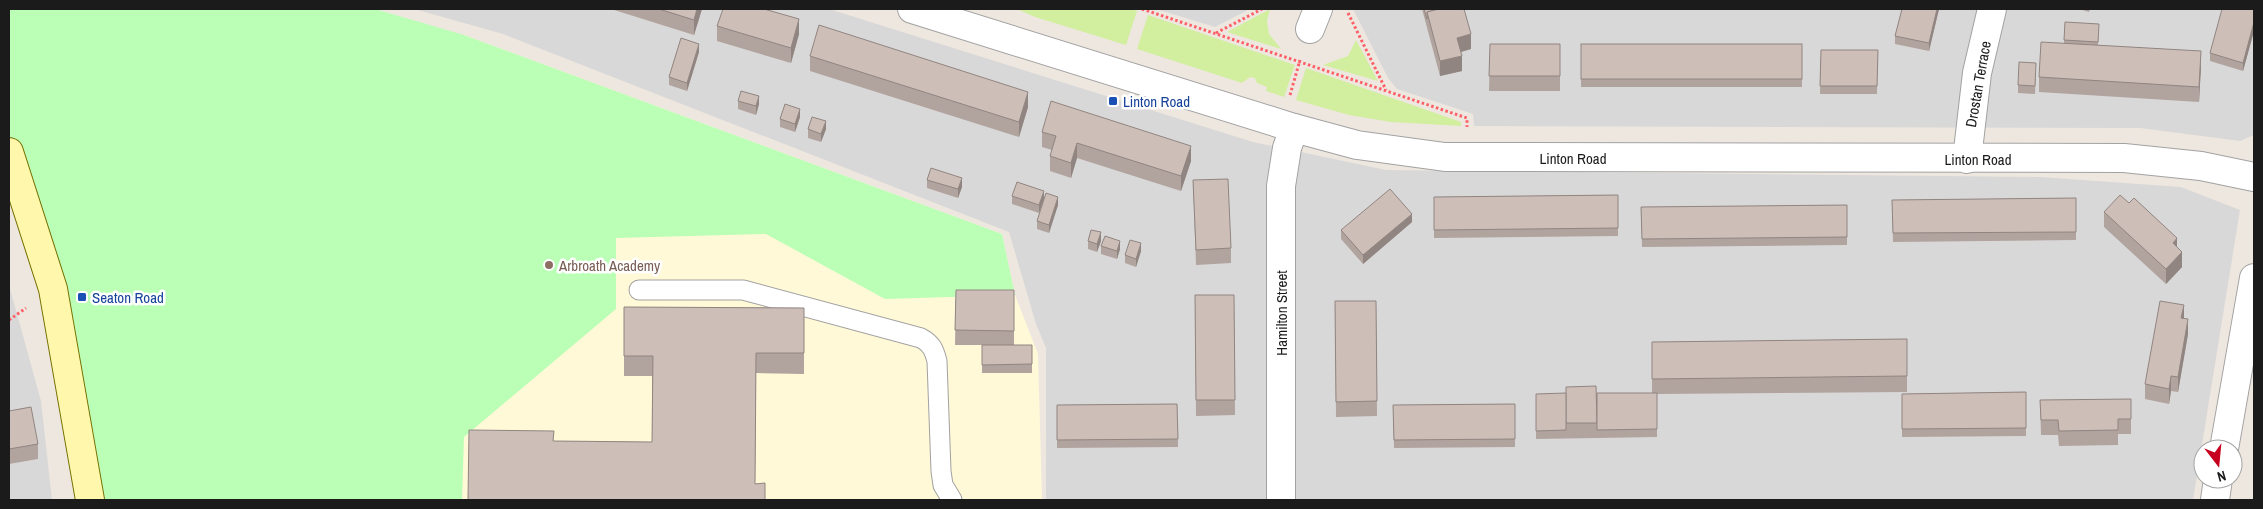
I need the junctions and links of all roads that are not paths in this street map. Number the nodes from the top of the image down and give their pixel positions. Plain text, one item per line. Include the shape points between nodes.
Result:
1 (912, 9) edge
2 (1992, 9) edge
3 (970, 17) edge
4 (1288, 126) junction
5 (9, 152) edge
6 (1967, 159) junction
7 (2254, 177) edge
8 (2254, 278) edge
9 (639, 290) dead end
10 (2226, 439) edge
11 (90, 500) edge
12 (952, 500) edge
13 (1281, 500) edge

1 - 3 street, Linton Road
2 - 6 street, Drostan Terrace via 1977,73
3 - 4 street, Linton Road
4 - 6 street, Linton Road via 1357,145 1444,157
4 - 13 street, Hamilton Street via 1281,186
5 - 11 street via 53,289
6 - 7 street, Linton Road via 2124,158 2184,164
8 - 10 street
9 - 12 lane via 743,290 928,342 937,361 943,485

